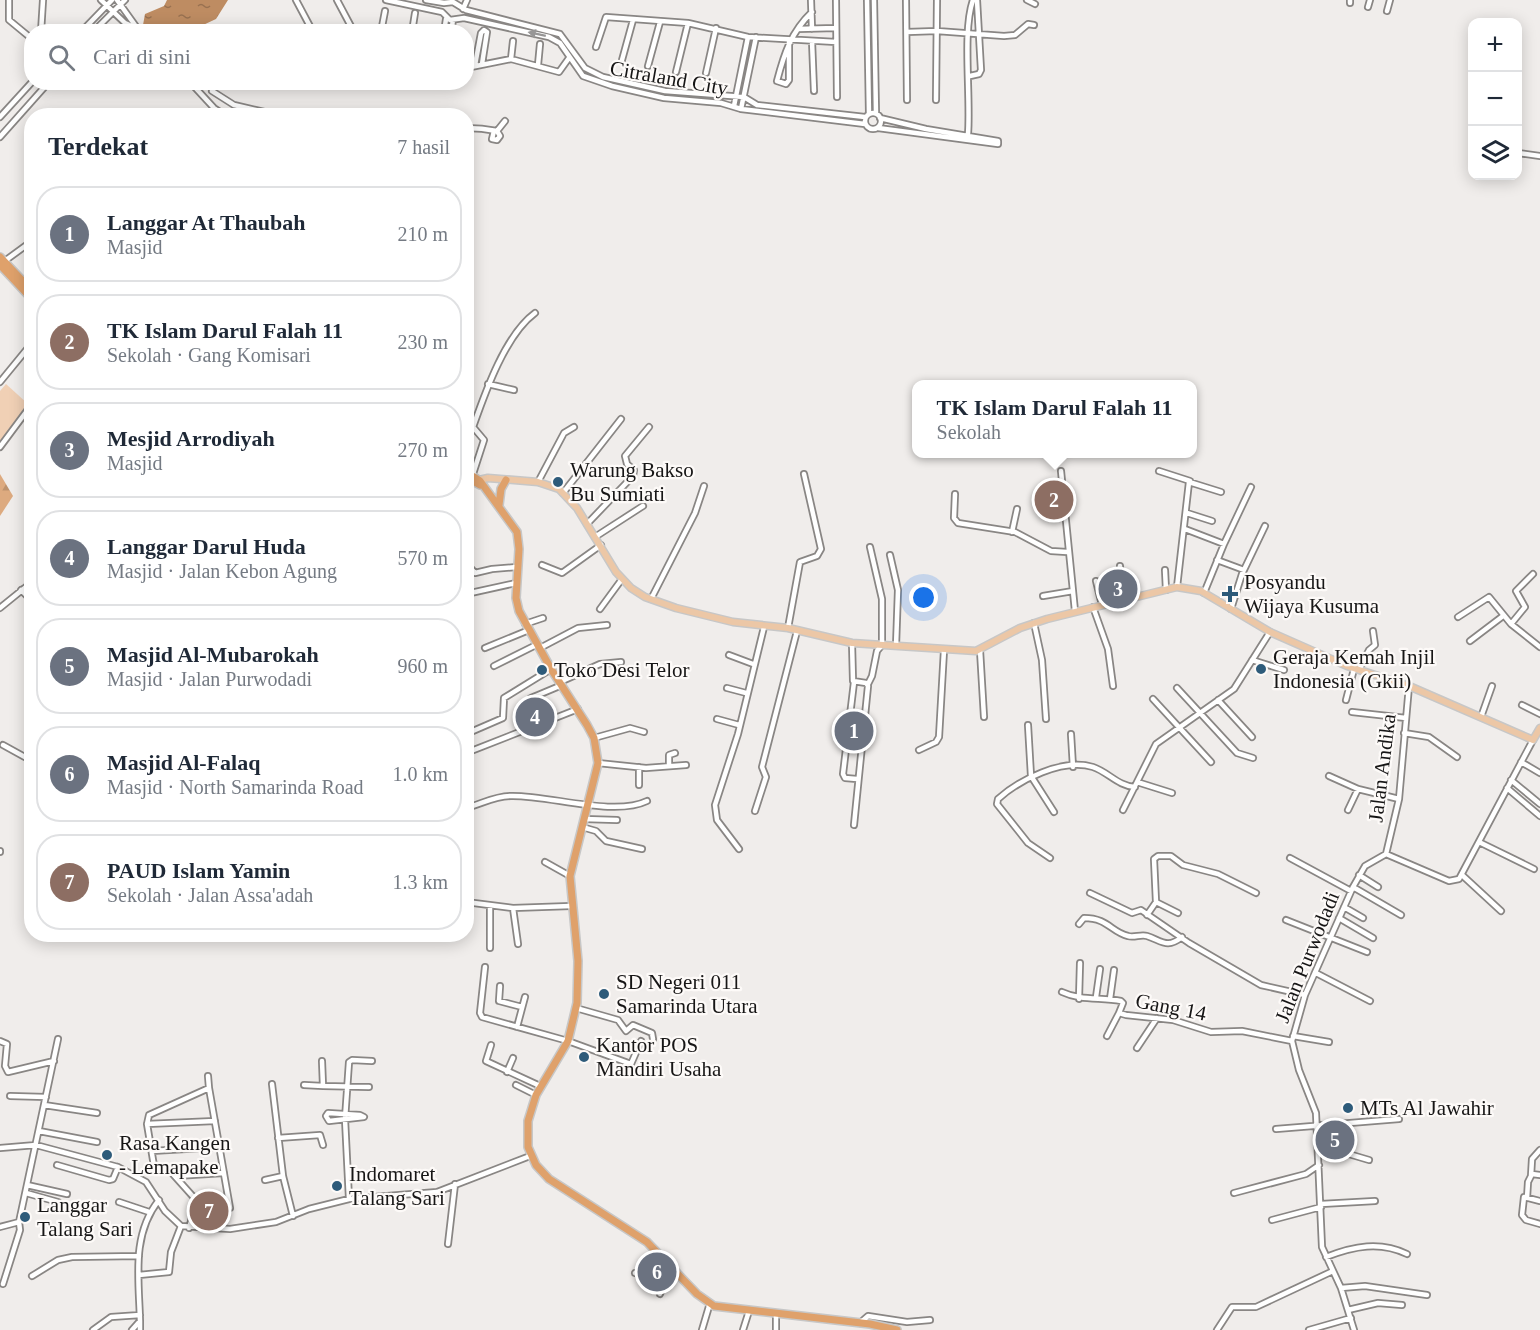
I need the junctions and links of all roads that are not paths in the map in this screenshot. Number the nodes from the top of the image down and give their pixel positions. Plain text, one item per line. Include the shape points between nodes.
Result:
1 (9, 0) edge
2 (43, 0) edge
3 (101, 0) edge
4 (112, 0) edge
5 (296, 0) edge
6 (337, 0) edge
7 (386, 0) edge
8 (426, 0) edge
9 (467, 0) edge
10 (811, 0) edge
11 (836, 0) edge
12 (867, 0) edge
13 (873, 0) edge
14 (906, 0) edge
15 (937, 0) edge
16 (975, 0) edge
17 (1027, 0) edge
18 (1370, 0) edge
19 (1390, 0) edge
20 (121, 1) edge
21 (444, 3) junction
22 (1035, 4) dead end
23 (106, 5) junction
24 (1368, 6) dead end
25 (461, 8) junction
26 (112, 11) junction
27 (385, 11) dead end
28 (1387, 11) dead end
29 (442, 12) junction
30 (812, 12) junction
31 (415, 13) dead end
32 (447, 19) junction
33 (455, 19) junction
34 (633, 20) junction
35 (660, 22) junction
36 (688, 23) junction
37 (42, 24) edge
38 (88, 24) edge
39 (100, 24) edge
40 (130, 24) edge
41 (134, 24) edge
42 (309, 24) edge
43 (350, 24) edge
44 (383, 24) edge
45 (413, 24) edge
46 (446, 24) edge
47 (453, 24) edge
48 (1034, 25) dead end
49 (716, 28) junction
50 (836, 28) junction
51 (798, 29) junction
52 (812, 29) junction
53 (937, 31) junction
54 (24, 32) edge
55 (907, 32) junction
56 (969, 34) junction
57 (981, 34) junction
58 (748, 37) junction
59 (756, 38) junction
60 (513, 41) dead end
61 (789, 41) junction
62 (812, 41) junction
63 (836, 42) junction
64 (540, 44) dead end
65 (596, 47) dead end
66 (569, 58) junction
67 (511, 59) junction
68 (622, 60) dead end
69 (482, 64) junction
70 (476, 65) joint
71 (538, 65) junction
72 (648, 66) dead end
73 (676, 72) dead end
74 (706, 73) dead end
75 (970, 76) junction
76 (602, 80) junction
77 (25, 90) edge
78 (41, 90) edge
79 (197, 90) edge
80 (212, 91) dead end
81 (814, 91) dead end
82 (733, 96) junction
83 (744, 97) junction
84 (837, 97) dead end
85 (907, 100) dead end
86 (936, 100) dead end
87 (734, 106) junction
88 (25, 108) edge
89 (214, 108) edge
90 (247, 108) edge
91 (741, 109) junction
92 (24, 110) edge
93 (867, 115) junction
94 (878, 116) junction
95 (0, 117) edge
96 (505, 121) dead end
97 (865, 124) junction
98 (878, 128) junction
99 (474, 129) edge
100 (968, 134) junction
101 (0, 137) edge
102 (1522, 154) edge
103 (1540, 156) edge
104 (24, 246) edge
105 (1, 262) edge
106 (24, 284) edge
107 (24, 289) edge
108 (535, 313) dead end
109 (24, 353) edge
110 (0, 382) edge
111 (488, 384) junction
112 (514, 390) dead end
113 (24, 415) edge
114 (621, 419) dead end
115 (474, 424) edge
116 (574, 427) dead end
117 (649, 427) dead end
118 (474, 428) edge
119 (0, 447) edge
120 (474, 470) edge
121 (1061, 471) dead end
122 (1160, 471) dead end
123 (804, 474) dead end
124 (474, 477) edge
125 (474, 479) edge
126 (506, 480) junction
127 (1190, 481) junction
128 (538, 482) junction
129 (704, 486) dead end
130 (1251, 487) dead end
131 (1221, 492) dead end
132 (563, 493) junction
133 (954, 494) dead end
134 (499, 505) junction
135 (643, 506) dead end
136 (1017, 509) dead end
137 (1187, 513) junction
138 (1212, 521) dead end
139 (587, 524) junction
140 (1265, 526) dead end
141 (1185, 530) junction
142 (1012, 532) junction
143 (595, 537) junction
144 (1224, 544) junction
145 (601, 545) junction
146 (870, 547) dead end
147 (1067, 552) junction
148 (890, 555) dead end
149 (1217, 560) junction
150 (542, 565) dead end
151 (1120, 566) dead end
152 (517, 567) junction
153 (1165, 570) dead end
154 (1244, 570) junction
155 (474, 572) edge
156 (1533, 574) dead end
157 (622, 579) junction
158 (1096, 581) dead end
159 (516, 583) junction
160 (1177, 587) junction
161 (24, 588) edge
162 (21, 590) junction
163 (1166, 590) junction
164 (1072, 591) junction
165 (474, 592) edge
166 (24, 593) edge
167 (1204, 593) junction
168 (1043, 596) dead end
169 (651, 599) junction
170 (1123, 600) junction
171 (1101, 605) junction
172 (1093, 607) junction
173 (0, 608) edge
174 (600, 609) dead end
175 (1231, 609) junction
176 (1075, 612) junction
177 (1503, 616) junction
178 (1458, 617) dead end
179 (543, 618) dead end
180 (1034, 624) junction
181 (1511, 624) junction
182 (607, 625) dead end
183 (527, 627) junction
184 (764, 627) junction
185 (788, 628) junction
186 (797, 630) junction
187 (1373, 631) dead end
188 (1270, 632) junction
189 (1470, 641) dead end
190 (852, 643) junction
191 (882, 645) junction
192 (539, 646) junction
193 (896, 646) junction
194 (1540, 647) edge
195 (484, 648) dead end
196 (944, 650) junction
197 (980, 650) junction
198 (729, 655) dead end
199 (1252, 660) junction
200 (621, 662) dead end
201 (753, 664) junction
202 (494, 666) dead end
203 (551, 669) junction
204 (1357, 669) junction
205 (1284, 670) dead end
206 (854, 682) junction
207 (561, 683) junction
208 (868, 684) junction
209 (1113, 686) dead end
210 (1409, 686) junction
211 (1492, 686) dead end
212 (727, 688) dead end
213 (1177, 688) dead end
214 (746, 693) junction
215 (531, 698) dead end
216 (1153, 699) dead end
217 (1218, 700) junction
218 (1346, 700) dead end
219 (1522, 705) dead end
220 (578, 709) junction
221 (1200, 712) junction
222 (1352, 712) dead end
223 (1540, 714) edge
224 (984, 717) dead end
225 (1481, 717) junction
226 (1406, 718) junction
227 (717, 719) dead end
228 (1046, 719) dead end
229 (739, 725) junction
230 (1028, 725) dead end
231 (1179, 727) junction
232 (1540, 728) edge
233 (474, 731) edge
234 (644, 732) dead end
235 (1404, 733) junction
236 (1071, 734) dead end
237 (1252, 736) dead end
238 (594, 738) junction
239 (1533, 740) junction
240 (3, 746) dead end
241 (474, 750) edge
242 (919, 750) dead end
243 (675, 753) dead end
244 (24, 757) edge
245 (1457, 757) dead end
246 (1253, 758) dead end
247 (1211, 762) dead end
248 (1521, 762) junction
249 (598, 763) junction
250 (669, 765) junction
251 (686, 765) dead end
252 (639, 767) junction
253 (1073, 767) junction
254 (1540, 773) edge
255 (1031, 776) junction
256 (1329, 776) dead end
257 (857, 779) junction
258 (1511, 780) junction
259 (639, 784) dead end
260 (1136, 784) junction
261 (1507, 788) junction
262 (1358, 789) junction
263 (1172, 793) dead end
264 (1399, 799) junction
265 (647, 801) dead end
266 (589, 804) junction
267 (1540, 804) edge
268 (474, 805) edge
269 (1123, 810) dead end
270 (1348, 810) dead end
271 (755, 811) dead end
272 (1054, 812) dead end
273 (1540, 816) edge
274 (617, 820) dead end
275 (583, 823) junction
276 (854, 825) dead end
277 (1479, 842) junction
278 (642, 849) dead end
279 (739, 849) dead end
280 (1386, 854) junction
281 (1050, 858) dead end
282 (1290, 858) dead end
283 (545, 862) dead end
284 (1534, 869) dead end
285 (1359, 875) junction
286 (1462, 875) junction
287 (570, 876) junction
288 (1377, 887) dead end
289 (1352, 889) junction
290 (1090, 893) dead end
291 (1256, 893) dead end
292 (1156, 902) junction
293 (474, 903) edge
294 (490, 905) junction
295 (571, 906) junction
296 (1344, 907) junction
297 (513, 908) junction
298 (1501, 911) dead end
299 (1178, 913) dead end
300 (1147, 915) junction
301 (1401, 915) dead end
302 (1339, 918) junction
303 (1363, 918) dead end
304 (1286, 920) dead end
305 (1079, 924) dead end
306 (1182, 938) junction
307 (1330, 938) junction
308 (1373, 938) dead end
309 (518, 944) dead end
310 (489, 948) dead end
311 (1367, 952) dead end
312 (1080, 963) dead end
313 (485, 967) dead end
314 (1100, 969) dead end
315 (1114, 970) dead end
316 (1316, 973) junction
317 (500, 986) dead end
318 (1062, 992) dead end
319 (1305, 995) junction
320 (525, 997) dead end
321 (1096, 997) junction
322 (1079, 999) junction
323 (1110, 999) junction
324 (1370, 1001) dead end
325 (522, 1007) junction
326 (576, 1008) junction
327 (1119, 1013) junction
328 (1157, 1018) junction
329 (517, 1027) junction
330 (1107, 1036) dead end
331 (1292, 1038) junction
332 (58, 1039) dead end
333 (653, 1039) dead end
334 (0, 1041) edge
335 (568, 1041) junction
336 (641, 1041) dead end
337 (1329, 1042) dead end
338 (491, 1045) dead end
339 (1137, 1048) dead end
340 (513, 1058) dead end
341 (479, 1059) dead end
342 (54, 1061) junction
343 (322, 1061) dead end
344 (372, 1061) dead end
345 (486, 1061) junction
346 (507, 1072) junction
347 (208, 1076) dead end
348 (272, 1084) dead end
349 (304, 1085) dead end
350 (516, 1085) dead end
351 (323, 1086) junction
352 (347, 1086) junction
353 (540, 1086) junction
354 (369, 1087) dead end
355 (209, 1088) junction
356 (536, 1095) junction
357 (10, 1096) dead end
358 (46, 1097) junction
359 (44, 1105) junction
360 (98, 1113) dead end
361 (1399, 1119) dead end
362 (215, 1121) junction
363 (147, 1124) junction
364 (1317, 1125) junction
365 (1276, 1129) dead end
366 (39, 1131) junction
367 (278, 1138) junction
368 (97, 1142) dead end
369 (36, 1145) junction
370 (323, 1145) dead end
371 (220, 1147) junction
372 (0, 1148) edge
373 (1540, 1150) edge
374 (152, 1151) junction
375 (1318, 1152) junction
376 (530, 1156) junction
377 (1369, 1160) dead end
378 (57, 1165) dead end
379 (1319, 1165) junction
380 (118, 1167) junction
381 (224, 1173) junction
382 (1540, 1175) edge
383 (176, 1176) junction
384 (283, 1176) junction
385 (1531, 1176) junction
386 (265, 1180) dead end
387 (455, 1184) junction
388 (27, 1185) junction
389 (26, 1193) junction
390 (1234, 1193) dead end
391 (67, 1194) dead end
392 (228, 1198) junction
393 (1527, 1198) junction
394 (349, 1199) junction
395 (159, 1200) junction
396 (1375, 1201) dead end
397 (1540, 1201) edge
398 (58, 1202) dead end
399 (119, 1202) dead end
400 (197, 1202) junction
401 (1321, 1205) junction
402 (230, 1208) dead end
403 (149, 1212) junction
404 (293, 1216) junction
405 (1272, 1220) dead end
406 (19, 1222) junction
407 (1540, 1224) edge
408 (181, 1226) junction
409 (0, 1227) edge
410 (189, 1228) junction
411 (448, 1244) dead end
412 (1407, 1254) dead end
413 (139, 1256) junction
414 (1326, 1257) junction
415 (1333, 1270) junction
416 (677, 1272) junction
417 (635, 1273) dead end
418 (139, 1275) junction
419 (32, 1276) dead end
420 (665, 1282) junction
421 (3, 1284) dead end
422 (1341, 1288) junction
423 (660, 1294) dead end
424 (1426, 1295) dead end
425 (710, 1303) junction
426 (1402, 1305) dead end
427 (1348, 1310) junction
428 (749, 1311) junction
429 (776, 1314) junction
430 (140, 1318) junction
431 (1351, 1318) junction
432 (930, 1320) dead end
433 (860, 1323) junction
434 (93, 1330) edge
435 (132, 1330) edge
436 (140, 1330) edge
437 (702, 1330) edge
438 (743, 1330) edge
439 (776, 1330) edge
440 (897, 1330) edge
441 (1217, 1330) edge
442 (1309, 1330) edge
443 (1354, 1330) edge

1 - 54 street via 9,20
2 - 37 street
3 - 23 street
4 - 23 street
5 - 42 street
6 - 43 street
7 - 29 street
8 - 21 street, Citraland City
9 - 25 street
10 - 30 street
11 - 50 street
12 - 93 street
13 - 94 street
14 - 55 street
15 - 53 street
16 - 56 street via 970,11
16 - 57 street
17 - 22 street
18 - 24 street
19 - 28 street
20 - 26 street
20 - 41 street
21 - 25 street, Citraland City via 453,2
21 - 29 street
23 - 26 street
23 - 38 street
25 - 33 street
25 - 76 street, Citraland City via 560,34 585,68
26 - 39 street
26 - 40 street
27 - 44 street
29 - 32 street
30 - 51 street
30 - 52 street
31 - 45 street
32 - 33 street, Citraland City
32 - 46 street
33 - 47 street
66 -> 33 street, Citraland City via 560,43 549,37
34 - 35 street
34 - 65 street via 606,17
34 - 68 street
35 - 36 street
35 - 72 street
36 - 49 street
36 - 73 street
48 - 57 street via 1028,24 1011,36
49 - 58 street
49 - 74 street
50 - 52 street
50 - 63 street
51 - 52 street
51 - 61 street
53 - 55 street
53 - 56 street
53 - 86 street
55 - 85 street
56 - 57 street
56 - 75 street
57 - 75 street via 981,70
58 - 59 street
58 - 82 street
59 - 61 street
59 - 83 street
60 - 67 street
61 - 61 street via 777,81 782,84 789,80
61 - 62 street
62 - 63 street
62 - 81 street
63 - 84 street
64 - 71 street
66 - 71 street via 561,71
66 - 76 street, Citraland City via 582,75
67 - 69 street
67 - 71 street
69 - 70 street
69 - 70 street via 487,32 484,30
75 - 100 street
76 - 82 street, Citraland City via 665,91
76 - 87 street, Citraland City via 664,98
77 - 95 street
78 - 88 street
79 - 89 street
80 - 90 street via 234,105
82 - 83 street, Citraland City
82 - 87 street
83 - 91 street
83 - 93 street, Citraland City via 757,105
87 - 91 street, Citraland City
91 - 97 street, Citraland City
92 - 101 street
93 - 94 street, Citraland City
93 - 97 street
94 - 98 street
94 - 100 street via 926,129
96 - 99 street via 495,131
97 - 98 street, Citraland City via 871,130
98 - 100 street via 999,143
102 - 103 street
104 - 105 street
105 - 106 highway
105 - 107 highway
108 - 111 street via 497,363
109 - 110 street
111 - 112 street
111 - 115 street
113 - 119 street
114 - 132 street
116 - 128 street via 564,433
117 - 139 street via 625,456 634,470 633,476
118 - 120 street via 484,438
121 - 147 street
122 - 127 street
123 - 185 street via 821,549 817,556 800,562
124 - 126 main road
125 - 134 highway
126 - 128 main road
126 - 134 highway
127 - 131 street
127 - 137 street
128 - 132 main road
129 - 169 street via 695,513
130 - 144 street
132 - 139 main road
133 - 142 street via 956,522
134 - 152 highway via 517,532
135 - 143 street
136 - 142 street
137 - 138 street
137 - 141 street
139 - 143 main road
140 - 154 street
141 - 144 street
141 - 160 street
142 - 147 street via 1051,551
143 - 145 main road
144 - 149 street
145 - 150 street via 562,573
145 - 157 main road
146 - 191 street via 882,595
147 - 164 street
148 - 193 street via 898,591
149 - 154 street
149 - 167 street
151 - 170 street
152 - 155 street
152 - 159 highway
153 - 163 street
154 - 175 street
156 - 181 street via 1516,591 1525,607
157 - 169 main road
157 - 174 street
158 - 171 street
159 - 165 street
159 - 183 highway via 517,605
160 - 163 main road
160 - 167 main road
161 - 162 street
162 - 166 street
162 - 173 street
163 - 170 main road
164 - 168 street
164 - 176 street
167 - 175 main road
169 - 184 main road
170 - 171 main road
171 - 172 main road
172 - 176 main road
172 - 209 street via 1108,649
175 - 188 main road
176 - 180 main road
177 - 178 street via 1489,597
177 - 181 street
177 - 189 street
179 - 183 street
180 - 197 main road via 1002,636
180 - 228 street via 1042,660
181 - 194 street
182 - 192 street via 578,628
183 - 192 highway
183 - 195 street
184 - 185 main road
184 - 201 street
185 - 186 main road
186 - 190 main road
186 - 271 street via 762,767 766,777
187 - 204 street via 1376,643
188 - 199 street
188 - 204 main road
190 - 191 main road
190 - 206 street
191 - 193 main road
191 - 208 street
192 - 202 street
192 - 203 highway
193 - 196 main road
196 - 197 main road
196 - 242 street via 939,736 936,742
197 - 224 street
198 - 201 street
199 - 205 street
199 - 217 street via 1237,686
200 - 207 street via 600,664
201 - 214 street
203 - 207 highway
203 - 233 street via 504,698 503,718
204 - 210 main road
204 - 218 street
206 - 208 street
206 - 257 street via 843,774 845,778
207 - 215 street
207 - 220 highway
208 - 257 street
210 - 225 main road
210 - 226 street, Jalan Andika
211 - 225 street
212 - 214 street
213 - 221 street
214 - 229 street
216 - 231 street
217 - 221 street
217 - 237 street
219 - 223 street
220 - 238 highway
220 - 241 street
221 - 231 street
221 - 246 street via 1237,753
222 - 226 street
225 - 239 main road
226 - 235 street, Jalan Andika
227 - 229 street
229 - 279 street via 715,812 721,827
230 - 255 street
231 - 247 street
231 - 260 street via 1150,751
232 - 239 main road
234 - 238 street via 630,728
235 - 245 street via 1429,737
235 - 264 street, Jalan Andika
236 - 253 street
238 - 249 highway
239 - 248 street
240 - 244 street
243 - 250 street via 669,755
248 - 254 street
248 - 258 street
249 - 252 street
249 - 266 highway
250 - 251 street
250 - 252 street
252 - 259 street
253 - 255 street
253 - 260 street via 1093,767 1124,785
255 - 272 street
255 - 281 street via 1012,786 998,799 998,804 1028,843
256 - 262 street
257 - 276 street
258 - 261 street
258 - 267 street
260 - 263 street
260 - 269 street
261 - 273 street
261 - 277 street
262 - 264 street
262 - 270 street
264 - 280 street, Jalan Andika
265 - 266 street via 633,806
266 - 268 street via 510,796
266 - 275 highway
274 - 275 street
275 - 278 street via 606,841
275 - 287 highway
277 - 284 street
277 - 286 street
280 - 285 street, Jalan Purwodadi via 1365,866
280 - 286 street via 1449,881
282 - 289 street
283 - 287 street
285 - 288 street
285 - 289 street, Jalan Purwodadi
286 - 298 street
287 - 295 highway
289 - 296 street, Jalan Purwodadi
289 - 301 street
290 - 300 street via 1126,911 1134,914 1139,910
291 - 292 street via 1218,874 1182,865 1171,856 1158,856 1154,859
292 - 299 street
292 - 300 street
293 - 294 street
294 - 297 street
294 - 310 street
295 - 297 street
295 - 326 highway via 578,961
296 - 302 street, Jalan Purwodadi
296 - 303 street
297 - 309 street
300 - 306 street
302 - 307 street, Jalan Purwodadi
302 - 308 street
304 - 307 street
305 - 306 street via 1084,918 1101,921 1128,936 1148,936 1170,945
306 - 319 street via 1266,987
307 - 311 street
307 - 316 street, Jalan Purwodadi
312 - 322 street
313 - 329 street via 481,1016
314 - 321 street
315 - 323 street
316 - 319 street, Jalan Purwodadi
316 - 324 street
317 - 325 street via 500,1002
318 - 322 street, Gang 14
319 - 331 street, Jalan Purwodadi
320 - 325 street
321 - 322 street, Gang 14
321 - 323 street, Gang 14
323 - 327 street, Gang 14 via 1123,1002
325 - 329 street
326 - 333 street via 618,1020 626,1031 633,1025 652,1033
326 - 335 highway
327 - 328 street, Gang 14
327 - 330 street
328 - 331 street, Gang 14 via 1211,1032 1242,1031
328 - 339 street
329 - 335 street
331 - 337 street, Gang 14
331 - 364 street, Jalan Purwodadi via 1299,1070 1315,1107
332 - 342 street
334 - 342 street via 7,1044 8,1072
335 - 336 street via 632,1065
335 - 353 highway
338 - 345 street
340 - 346 street
341 - 345 street
342 - 358 street
343 - 351 street
344 - 352 street via 350,1061
345 - 346 street
346 - 353 street
347 - 355 street
348 - 367 street
349 - 351 street
350 - 356 street
351 - 352 street
352 - 354 street
352 - 394 street
353 - 356 highway
355 - 362 street
355 - 363 street via 150,1114
356 - 376 highway via 527,1130
357 - 358 street
358 - 359 street
359 - 360 street
359 - 366 street
361 - 364 street
362 - 363 street
362 - 371 street
363 - 374 street
364 - 365 street
364 - 375 street, Jalan Purwodadi
366 - 368 street
366 - 369 street
367 - 370 street via 320,1135
367 - 384 street
369 - 372 street
369 - 380 street
369 - 388 street
371 - 374 street
371 - 381 street
373 - 385 street via 1532,1159
374 - 383 street via 154,1166
375 - 377 street via 1342,1152
375 - 379 street, Jalan Purwodadi
376 - 387 street
376 - 416 highway via 549,1179 647,1242
378 - 380 street via 109,1180
379 - 390 street via 1306,1174
379 - 401 street, Jalan Purwodadi
380 - 395 street via 146,1182
381 - 383 street
381 - 392 street
382 - 385 street
383 - 400 street
384 - 386 street
384 - 404 street
385 - 393 street
387 - 394 street via 432,1193
387 - 411 street
388 - 389 street
388 - 391 street
389 - 398 street
389 - 406 street
392 - 400 street
392 - 402 street
393 - 397 street
393 - 407 street via 1522,1218
394 - 404 street
395 - 403 street
395 - 408 street
396 - 401 street
399 - 403 street
400 - 410 street
401 - 405 street
401 - 414 street, Jalan Purwodadi via 1321,1243
403 - 413 street via 142,1226
404 - 410 street via 255,1227
406 - 409 street
406 - 421 street
408 - 410 street
408 - 418 street via 171,1252 169,1272
412 - 414 street via 1375,1245
413 - 418 street
413 - 419 street via 72,1257 58,1260
414 - 415 street, Jalan Purwodadi
415 - 422 street, Jalan Purwodadi
415 - 441 street via 1256,1307 1232,1307
416 - 420 street
416 - 425 highway
417 - 420 street
418 - 430 street
420 - 423 street
422 - 424 street via 1371,1286
422 - 427 street, Jalan Purwodadi
425 - 428 highway
425 - 437 street
426 - 427 street via 1378,1303
427 - 431 street, Jalan Purwodadi
428 - 429 highway
428 - 438 street
429 - 433 highway
429 - 439 street
430 - 434 street via 111,1317
430 - 435 street
430 - 436 street
431 - 442 street
431 - 443 street, Jalan Purwodadi
432 - 433 street via 907,1322 868,1316
433 - 440 highway

